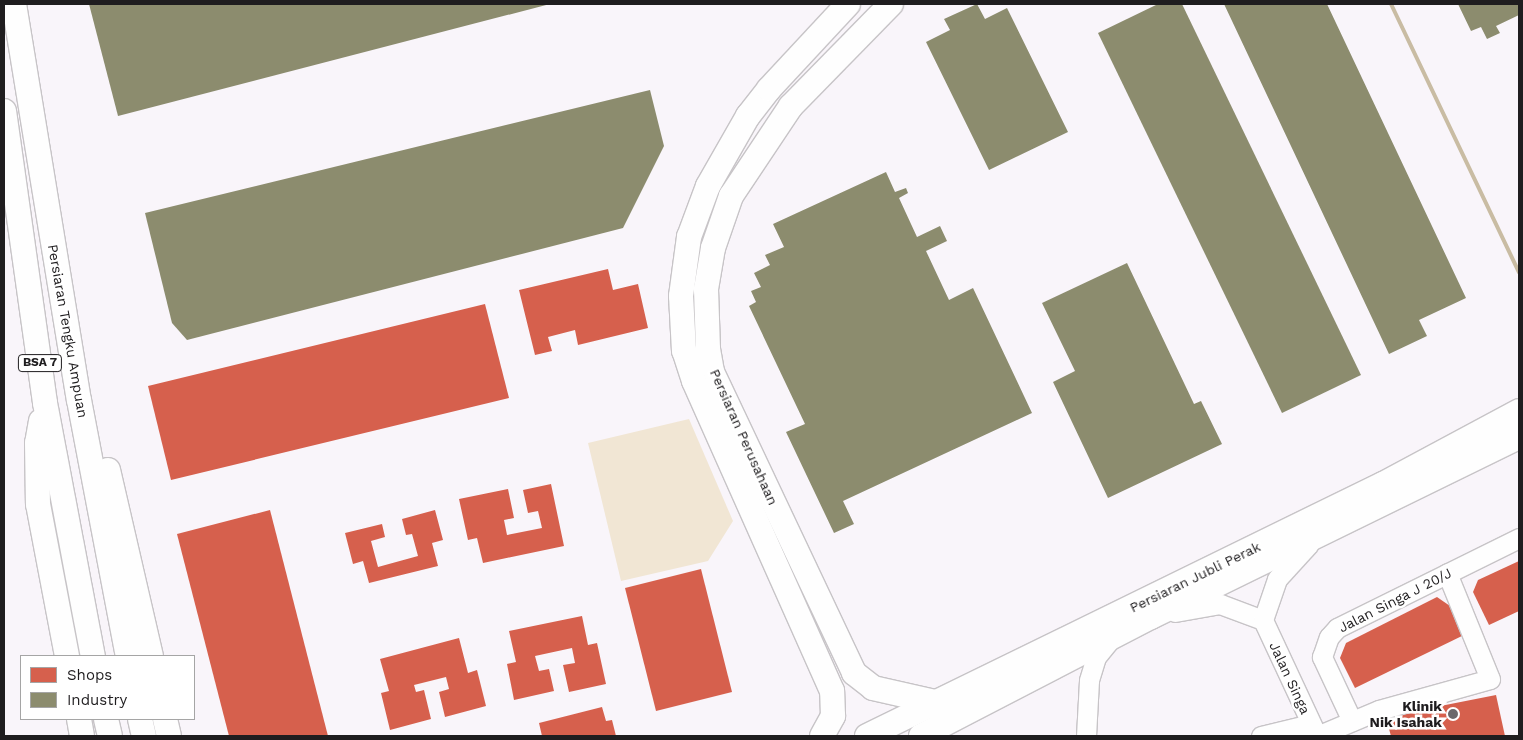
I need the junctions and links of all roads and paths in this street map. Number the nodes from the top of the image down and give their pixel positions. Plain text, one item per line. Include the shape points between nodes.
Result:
1 (14, 4) edge
2 (848, 4) edge
3 (890, 4) edge
4 (4, 111) edge
5 (79, 400) junction
6 (45, 403) junction
7 (1519, 411) edge
8 (1519, 438) edge
9 (1519, 538) edge
10 (1312, 541) junction
11 (1447, 573) junction
12 (1151, 617) junction
13 (1263, 620) junction
14 (1114, 636) junction
15 (67, 655) edge
16 (93, 655) edge
17 (128, 655) edge
18 (151, 655) edge
19 (939, 703) junction
20 (79, 720) edge
21 (106, 720) edge
22 (140, 720) edge
23 (165, 720) edge
24 (1352, 721) junction
25 (1315, 732) edge
26 (1273, 735) edge
27 (82, 736) edge
28 (110, 736) edge
29 (144, 736) edge
30 (169, 736) edge
31 (822, 736) edge
32 (867, 736) edge
33 (921, 736) edge
34 (1086, 736) edge

1 - 5 main road, Persiaran Tengku Ampuan / BSA 7
2 - 31 main road, Persiaran Perusahaan via 769,89 748,116 721,163 708,186 689,237 681,296 684,351 694,381 832,690 833,716
3 - 19 main road, Persiaran Perusahaan via 791,106 731,196 713,248 706,289 708,349 712,372 854,673 873,688
4 - 6 main road, BSA 7
5 - 17 main road, Persiaran Tengku Ampuan / BSA 7
5 - 18 main road via 100,432
6 - 15 main road via 37,443 38,504
6 - 16 main road, BSA 7
7 - 19 main road, Persiaran Jubli Perak via 1383,484
8 - 10 main road, Persiaran Jubli Perak
9 - 11 street, Jalan Singa J 20/J
10 - 12 main road, Persiaran Jubli Perak
10 - 13 street via 1277,579
11 - 24 street, Jalan Singa J 20/J via 1337,628 1329,637 1322,657
11 - 24 street via 1490,679
12 - 13 street via 1220,604
12 - 14 main road, Persiaran Jubli Perak
13 - 25 street, Jalan Singa
14 - 33 main road, Persiaran Jubli Perak
14 - 34 street via 1096,657 1089,680
19 - 32 main road, Persiaran Jubli Perak
20 - 27 main road
21 - 28 main road
22 - 29 main road
23 - 30 main road
24 - 25 street
25 - 26 street

